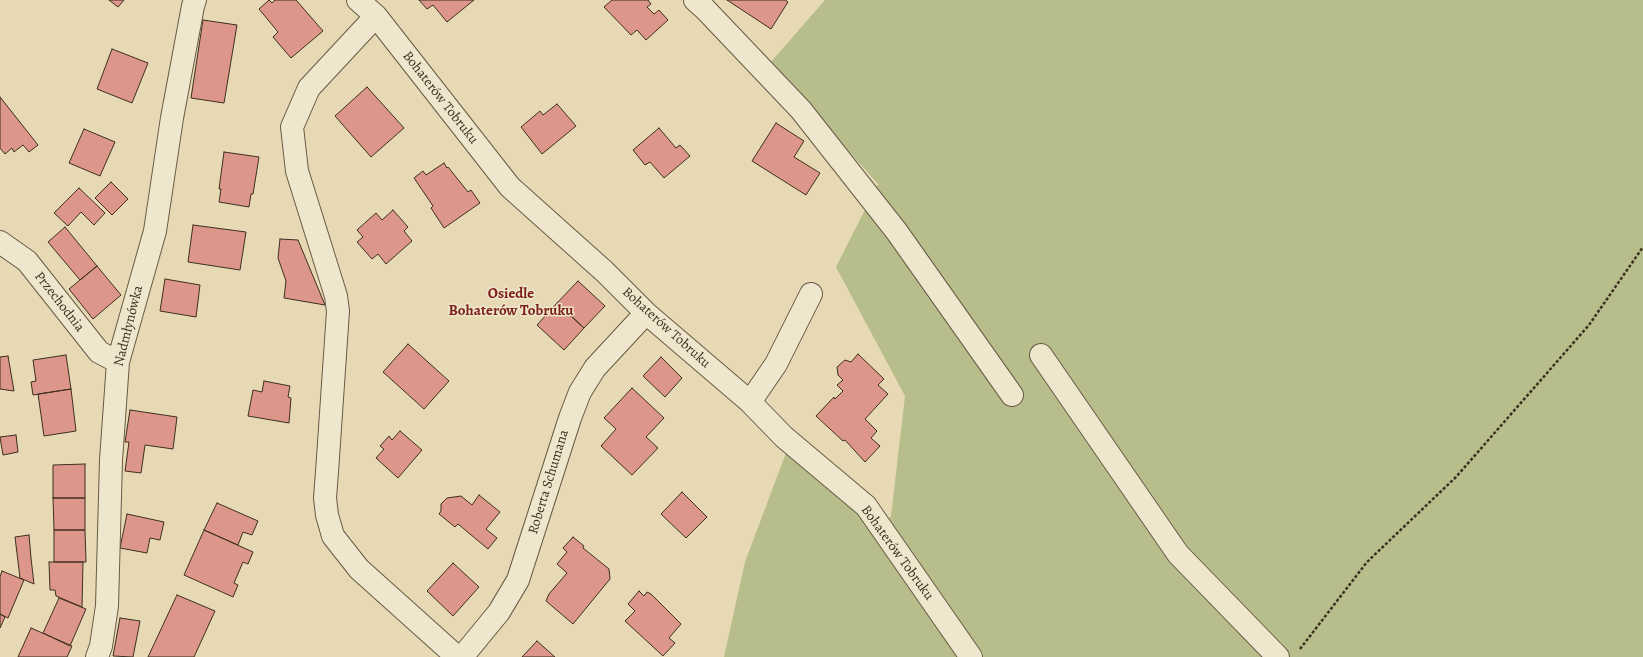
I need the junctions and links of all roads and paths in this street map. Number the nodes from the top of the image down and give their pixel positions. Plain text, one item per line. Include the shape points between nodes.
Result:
1 (195, 0) edge
2 (358, 0) edge
3 (695, 0) edge
4 (376, 16) junction
5 (0, 242) edge
6 (1643, 247) edge
7 (811, 294) dead end
8 (646, 313) junction
9 (1041, 354) dead end
10 (118, 362) junction
11 (1012, 395) dead end
12 (750, 402) junction
13 (1288, 654) edge
14 (98, 657) edge
15 (457, 657) edge
16 (462, 657) edge
17 (971, 657) edge

1 - 10 street, Nadmłynówka via 172,118 155,231
2 - 4 street, Bohaterów Tobruku
3 - 11 street via 801,110 897,232
4 - 8 street, Bohaterów Tobruku via 510,187 605,272
4 - 15 street via 309,88 292,127 296,171 336,296 338,311 327,472 327,515 333,536 359,569
5 - 10 street, Przechodnia via 27,261 99,352
6 - 13 path via 1589,325 1456,476 1367,562
7 - 12 street via 776,364
8 - 12 street, Bohaterów Tobruku
8 - 16 street, Roberta Schumana via 596,368 580,392 518,580 499,612
9 - 13 street via 1178,554
10 - 14 street, Nadmłynówka via 111,460 107,606
12 - 17 street, Bohaterów Tobruku via 784,437 866,506

